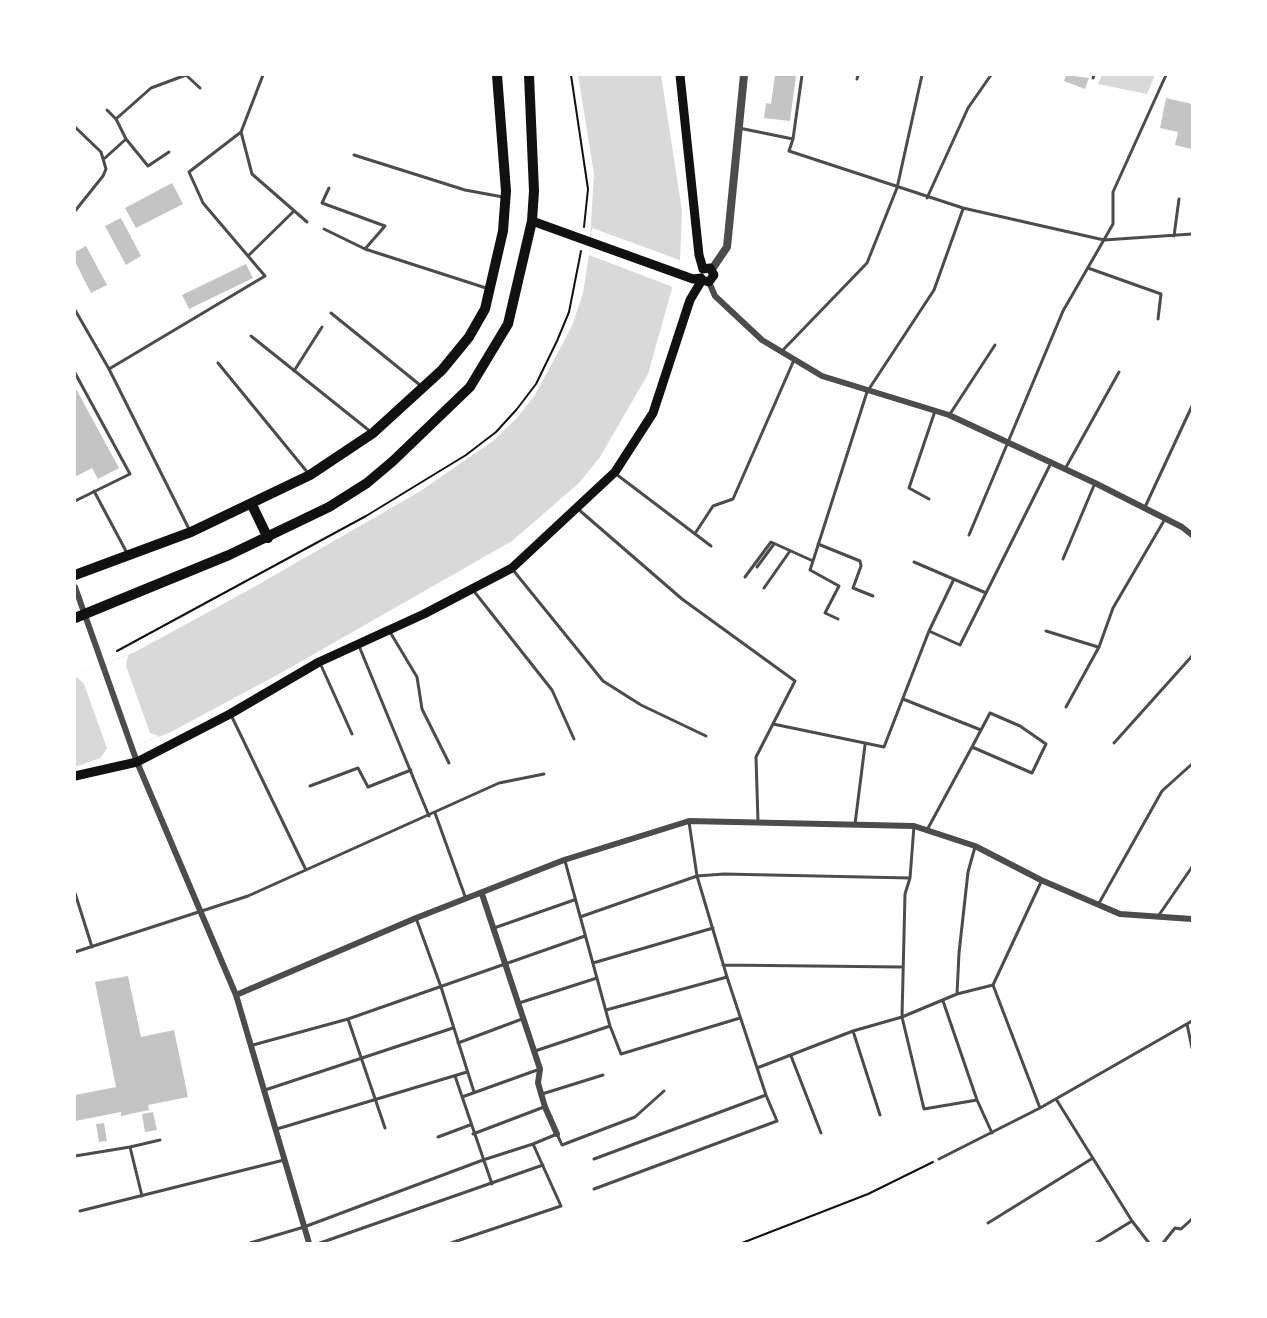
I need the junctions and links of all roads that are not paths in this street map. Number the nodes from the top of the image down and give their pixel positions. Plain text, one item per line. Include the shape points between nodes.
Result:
1 (186, 75) edge
2 (263, 75) edge
3 (498, 75) edge
4 (529, 75) edge
5 (681, 75) edge
6 (744, 75) edge
7 (802, 75) edge
8 (922, 75) edge
9 (991, 75) edge
10 (1166, 75) edge
11 (200, 88) dead end
12 (107, 110) dead end
13 (116, 119) junction
14 (75, 127) edge
15 (737, 128) junction
16 (241, 132) junction
17 (792, 139) junction
18 (126, 140) junction
19 (169, 152) dead end
20 (354, 155) dead end
21 (104, 158) junction
22 (329, 188) dead end
23 (897, 188) junction
24 (505, 197) junction
25 (927, 198) junction
26 (1179, 199) dead end
27 (963, 208) junction
28 (75, 211) edge
29 (294, 211) junction
30 (532, 221) junction
31 (307, 222) dead end
32 (324, 229) dead end
33 (1192, 234) edge
34 (1174, 236) junction
35 (1104, 240) junction
36 (365, 249) junction
37 (248, 256) junction
38 (1088, 268) junction
39 (705, 275) junction
40 (490, 290) junction
41 (75, 310) edge
42 (332, 314) dead end
43 (1158, 319) dead end
44 (322, 327) dead end
45 (251, 336) dead end
46 (995, 345) dead end
47 (781, 352) junction
48 (794, 360) junction
49 (218, 363) dead end
50 (109, 369) junction
51 (294, 370) junction
52 (1119, 372) dead end
53 (75, 373) edge
54 (423, 388) junction
55 (867, 392) junction
56 (1192, 406) edge
57 (935, 411) junction
58 (949, 415) junction
59 (373, 433) junction
60 (1010, 444) junction
61 (1051, 463) junction
62 (1065, 469) junction
63 (615, 472) junction
64 (310, 475) junction
65 (1095, 483) junction
66 (94, 491) junction
67 (929, 499) dead end
68 (75, 501) edge
69 (252, 505) junction
70 (577, 508) junction
71 (1144, 508) junction
72 (1165, 519) junction
73 (696, 531) junction
74 (191, 532) junction
75 (1192, 535) edge
76 (969, 536) dead end
77 (268, 538) junction
78 (774, 544) junction
79 (818, 544) junction
80 (711, 546) dead end
81 (790, 551) junction
82 (129, 557) junction
83 (1063, 559) dead end
84 (813, 561) junction
85 (914, 562) dead end
86 (757, 567) dead end
87 (512, 568) junction
88 (75, 575) edge
89 (745, 577) dead end
90 (954, 579) junction
91 (75, 587) edge
92 (764, 588) dead end
93 (472, 589) junction
94 (986, 593) junction
95 (873, 596) dead end
96 (80, 616) edge
97 (838, 619) dead end
98 (389, 630) junction
99 (929, 631) junction
100 (1046, 631) dead end
101 (359, 645) junction
102 (1099, 647) junction
103 (1192, 656) edge
104 (320, 662) junction
105 (903, 699) junction
106 (1066, 707) dead end
107 (230, 714) junction
108 (773, 724) junction
109 (981, 730) junction
110 (352, 734) dead end
111 (706, 736) dead end
112 (574, 740) dead end
113 (1114, 743) dead end
114 (865, 745) junction
115 (972, 747) junction
116 (137, 762) junction
117 (449, 763) dead end
118 (1192, 764) edge
119 (411, 770) junction
120 (544, 774) dead end
121 (75, 776) edge
122 (310, 786) dead end
123 (435, 813) junction
124 (429, 816) junction
125 (689, 821) junction
126 (758, 822) junction
127 (855, 824) junction
128 (914, 826) junction
129 (927, 830) junction
130 (975, 846) junction
131 (564, 860) junction
132 (1192, 867) edge
133 (306, 870) junction
134 (697, 876) junction
135 (910, 878) junction
136 (1041, 880) junction
137 (75, 893) edge
138 (482, 894) junction
139 (466, 900) junction
140 (574, 900) junction
141 (1097, 906) junction
142 (200, 912) junction
143 (1159, 915) junction
144 (580, 917) junction
145 (416, 918) junction
146 (1192, 919) edge
147 (494, 928) junction
148 (712, 928) junction
149 (585, 936) junction
150 (92, 947) junction
151 (75, 952) edge
152 (592, 963) junction
153 (505, 965) junction
154 (723, 965) junction
155 (902, 967) junction
156 (727, 977) junction
157 (597, 978) junction
158 (993, 985) junction
159 (441, 987) junction
160 (957, 994) junction
161 (236, 995) junction
162 (943, 1001) junction
163 (519, 1003) junction
164 (606, 1010) junction
165 (902, 1017) junction
166 (524, 1018) junction
167 (740, 1018) junction
168 (348, 1019) junction
169 (1192, 1022) edge
170 (1187, 1024) junction
171 (610, 1026) junction
172 (453, 1028) junction
173 (853, 1031) junction
174 (458, 1043) junction
175 (253, 1045) junction
176 (1192, 1048) edge
177 (533, 1051) junction
178 (791, 1056) junction
179 (362, 1059) junction
180 (540, 1069) junction
181 (757, 1069) junction
182 (466, 1072) junction
183 (603, 1075) dead end
184 (455, 1076) junction
185 (265, 1090) junction
186 (664, 1091) dead end
187 (474, 1092) junction
188 (542, 1094) junction
189 (766, 1095) junction
190 (462, 1097) junction
191 (1056, 1099) junction
192 (377, 1100) junction
193 (977, 1100) junction
194 (545, 1107) junction
195 (1040, 1108) junction
196 (880, 1115) dead end
197 (470, 1125) junction
198 (385, 1128) dead end
199 (277, 1129) junction
200 (821, 1133) dead end
201 (992, 1133) junction
202 (473, 1134) junction
203 (557, 1134) junction
204 (438, 1137) dead end
205 (160, 1140) dead end
206 (533, 1144) junction
207 (130, 1147) junction
208 (75, 1156) edge
209 (1093, 1158) junction
210 (594, 1159) dead end
211 (939, 1159) road end
212 (284, 1160) junction
213 (483, 1160) junction
214 (543, 1165) junction
215 (492, 1184) junction
216 (594, 1190) dead end
217 (142, 1196) junction
218 (80, 1211) dead end
219 (1192, 1219) edge
220 (1131, 1221) junction
221 (988, 1223) dead end
222 (304, 1227) junction
223 (250, 1243) edge
224 (309, 1243) edge
225 (320, 1243) edge
226 (451, 1243) edge
227 (1096, 1243) edge
228 (1149, 1243) edge
229 (1163, 1243) edge

1 - 11 lane
1 - 13 lane via 152,88
2 - 16 lane
3 - 24 main road
4 - 30 main road
5 - 39 main road via 699,255
6 - 15 street
7 - 17 lane
8 - 23 lane
9 - 25 lane via 968,108
10 - 35 lane via 1113,192 1113,224
12 - 13 lane
13 - 18 lane
14 - 21 lane
15 - 17 lane
15 - 39 street via 727,247
16 - 29 lane via 252,174
16 - 37 lane via 189,172 203,203
17 - 23 lane via 789,151
18 - 19 lane via 148,166
18 - 21 lane
20 - 24 lane via 465,190
21 - 28 lane via 103,176
22 - 36 lane via 322,203 385,226
23 - 25 lane
23 - 47 lane via 867,263
24 - 40 main road via 503,231
25 - 27 lane
26 - 34 lane
27 - 35 lane
27 - 55 lane via 934,290
29 - 31 lane
29 - 37 lane
30 - 39 main road via 693,279
30 - 77 main road via 508,324 470,387 367,483
32 - 36 lane
33 - 34 lane
34 - 35 lane
35 - 38 lane
36 - 40 lane
37 - 50 lane via 265,276
38 - 43 lane via 1161,294
38 - 60 lane via 1063,311
39 - 47 street via 715,296 762,340
39 - 63 main road via 690,300 653,413
40 - 54 main road via 485,309 469,336
41 - 50 lane
42 - 54 lane
44 - 51 lane
45 - 51 lane
46 - 58 lane
47 - 48 street
48 - 55 street via 822,376
48 - 73 lane via 733,499 713,506
49 - 64 lane
50 - 74 lane
51 - 59 lane
52 - 62 lane
53 - 66 lane via 130,474
54 - 59 main road
55 - 57 street
55 - 79 lane
56 - 71 lane
57 - 58 street
57 - 67 lane via 909,488
58 - 60 street
59 - 64 main road
60 - 61 street
60 - 76 lane
61 - 62 street
61 - 94 lane
62 - 65 street
63 - 70 main road
63 - 73 lane
64 - 69 main road
65 - 71 street
65 - 83 lane
66 - 68 lane
66 - 82 lane
69 - 74 main road
69 - 77 main road
70 - 87 main road
70 - 108 lane via 682,599 792,677 793,685
71 - 72 street
72 - 75 street
72 - 102 lane via 1113,608
73 - 80 lane
74 - 82 main road
77 - 96 main road
78 - 81 lane
78 - 86 lane
78 - 89 lane via 771,542
79 - 84 lane
79 - 95 lane via 860,561 853,588
81 - 84 lane
81 - 92 lane
82 - 88 main road
84 - 97 lane via 810,570 839,586 825,613
85 - 90 lane
87 - 93 main road
87 - 111 lane via 603,681 641,705
90 - 94 lane
90 - 99 lane
91 - 96 street
93 - 98 main road
93 - 112 lane via 552,690
94 - 99 lane via 960,645
96 - 116 street
98 - 101 main road
98 - 117 lane via 417,677 422,709
99 - 105 lane
100 - 102 lane
101 - 104 main road
101 - 119 lane
102 - 106 lane
103 - 113 lane
104 - 107 main road
104 - 110 lane
105 - 109 lane
105 - 114 lane via 884,747
107 - 116 main road
107 - 133 lane
108 - 114 lane
108 - 126 lane via 756,757
109 - 115 lane
109 - 115 lane via 990,713 1020,726 1046,744 1032,773
114 - 127 lane
115 - 129 lane
116 - 121 main road
116 - 142 street
118 - 141 lane via 1162,791
119 - 122 lane via 368,787 358,768
119 - 124 lane
120 - 123 lane via 499,783
123 - 124 lane
123 - 139 lane
124 - 133 lane
125 - 126 street
125 - 131 street
125 - 134 lane
126 - 127 street
127 - 128 street
128 - 129 street
128 - 135 lane
129 - 130 street
130 - 136 street
130 - 160 lane via 968,872
131 - 138 street
131 - 140 lane
132 - 143 lane
133 - 142 lane via 249,896
134 - 135 lane
134 - 144 lane
134 - 148 lane
135 - 155 lane via 905,894
136 - 141 street
136 - 158 lane
137 - 150 lane
138 - 139 street
138 - 147 street
139 - 145 street
140 - 144 lane
140 - 147 lane
141 - 143 street via 1120,914
142 - 150 lane
142 - 161 street
143 - 146 street
144 - 149 lane
145 - 159 lane
145 - 161 street
147 - 153 street
148 - 152 lane
148 - 154 lane
149 - 152 lane
149 - 153 lane
150 - 151 lane
152 - 157 lane
153 - 159 lane
153 - 163 street
154 - 155 lane
154 - 156 lane
155 - 165 lane
156 - 164 lane
156 - 167 lane
157 - 163 lane
157 - 164 lane
158 - 160 lane
158 - 195 lane
159 - 168 lane
159 - 172 lane
160 - 162 lane
161 - 175 street
162 - 165 lane
162 - 193 lane
163 - 166 street
164 - 171 lane
165 - 173 lane
165 - 193 lane via 924,1108
166 - 174 lane
166 - 177 street
167 - 171 lane via 621,1054
167 - 181 lane
168 - 175 lane
168 - 179 lane
169 - 170 lane
170 - 176 lane
170 - 191 lane
171 - 177 lane
172 - 174 lane
172 - 179 lane
173 - 178 lane
173 - 196 lane
174 - 182 lane
175 - 185 street
177 - 180 street
178 - 181 lane
178 - 200 lane
179 - 185 lane
179 - 192 lane
180 - 187 lane
180 - 188 street via 538,1083
181 - 189 lane
182 - 184 lane
182 - 187 lane
183 - 188 lane
184 - 190 lane
184 - 192 lane
185 - 199 street
186 - 203 lane via 636,1117 562,1145
187 - 190 lane
188 - 194 street
189 - 210 lane
189 - 216 lane via 777,1121
190 - 197 lane
191 - 195 lane
191 - 209 lane
192 - 198 lane
192 - 199 lane
193 - 201 lane
194 - 202 lane
194 - 203 street
195 - 201 lane
197 - 202 lane
197 - 204 lane
199 - 212 street
201 - 211 lane
202 - 213 lane
203 - 206 lane
205 - 207 lane
206 - 213 lane
206 - 214 lane
207 - 208 lane
207 - 217 lane
209 - 220 lane
209 - 221 lane
212 - 217 lane
212 - 222 street
213 - 215 lane
213 - 222 lane
214 - 215 lane
214 - 226 lane via 561,1206
215 - 225 lane
217 - 218 lane
219 - 229 lane via 1181,1229 1175,1228
220 - 227 lane
220 - 228 lane
222 - 223 lane
222 - 224 street

